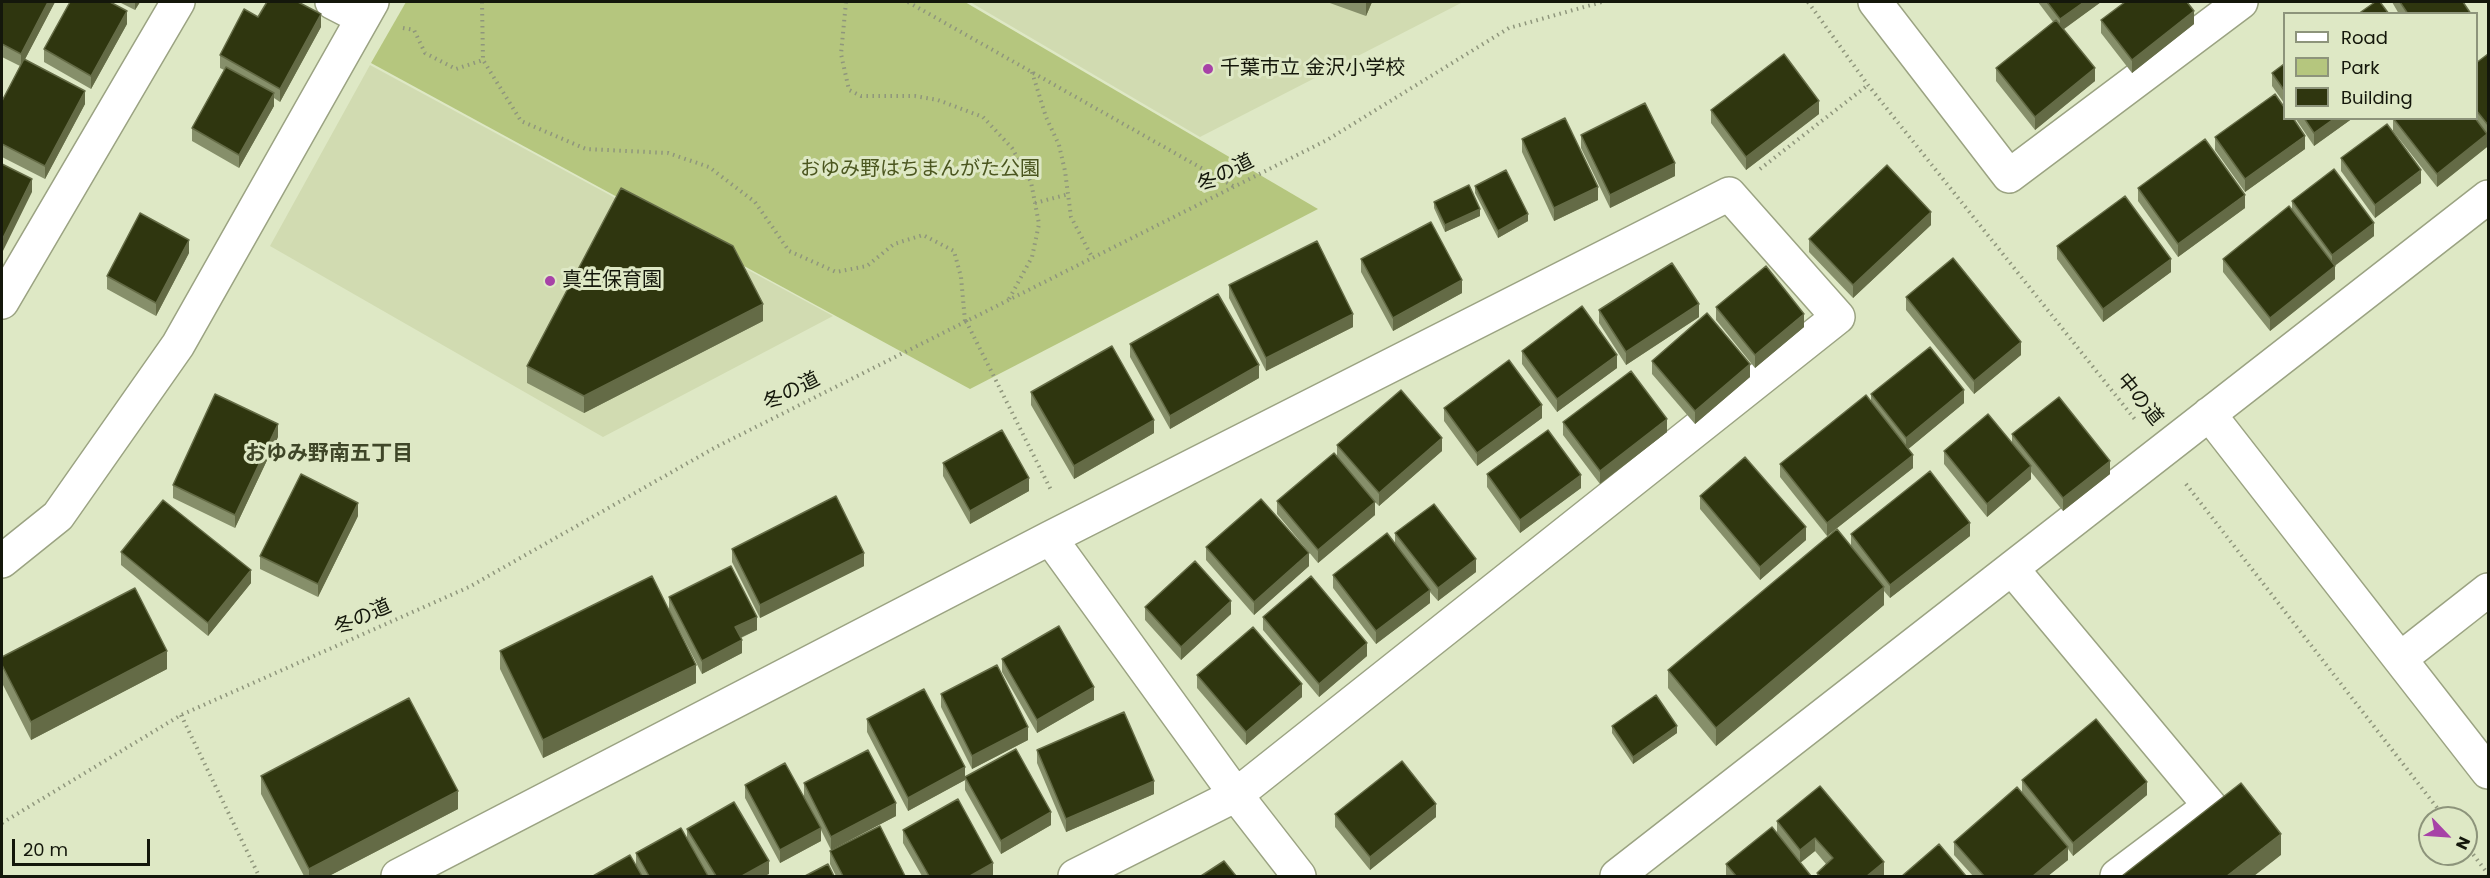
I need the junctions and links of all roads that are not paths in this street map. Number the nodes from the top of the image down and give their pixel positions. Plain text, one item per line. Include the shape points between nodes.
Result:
1 (178, 2) edge
2 (332, 2) edge
3 (1875, 2) edge
4 (2241, 2) edge
5 (367, 10) edge
6 (2488, 197) edge
7 (2, 302) edge
8 (2210, 414) junction
9 (1060, 533) junction
10 (2, 561) edge
11 (2013, 570) junction
12 (2488, 590) edge
13 (2400, 659) junction
14 (2488, 772) edge
15 (1236, 795) junction
16 (398, 876) edge
17 (1075, 876) edge
18 (1299, 876) edge
19 (1617, 876) edge
20 (2117, 876) edge

1 - 7 street
2 - 5 street
3 - 4 street via 2009,176
5 - 10 street via 178,345 58,516
6 - 8 street
8 - 11 street
8 - 13 street
9 - 15 street
9 - 15 street via 1729,194 1838,317
9 - 16 street
11 - 19 street
11 - 20 street via 2210,806
12 - 13 street
13 - 14 street
15 - 17 street
15 - 18 street

